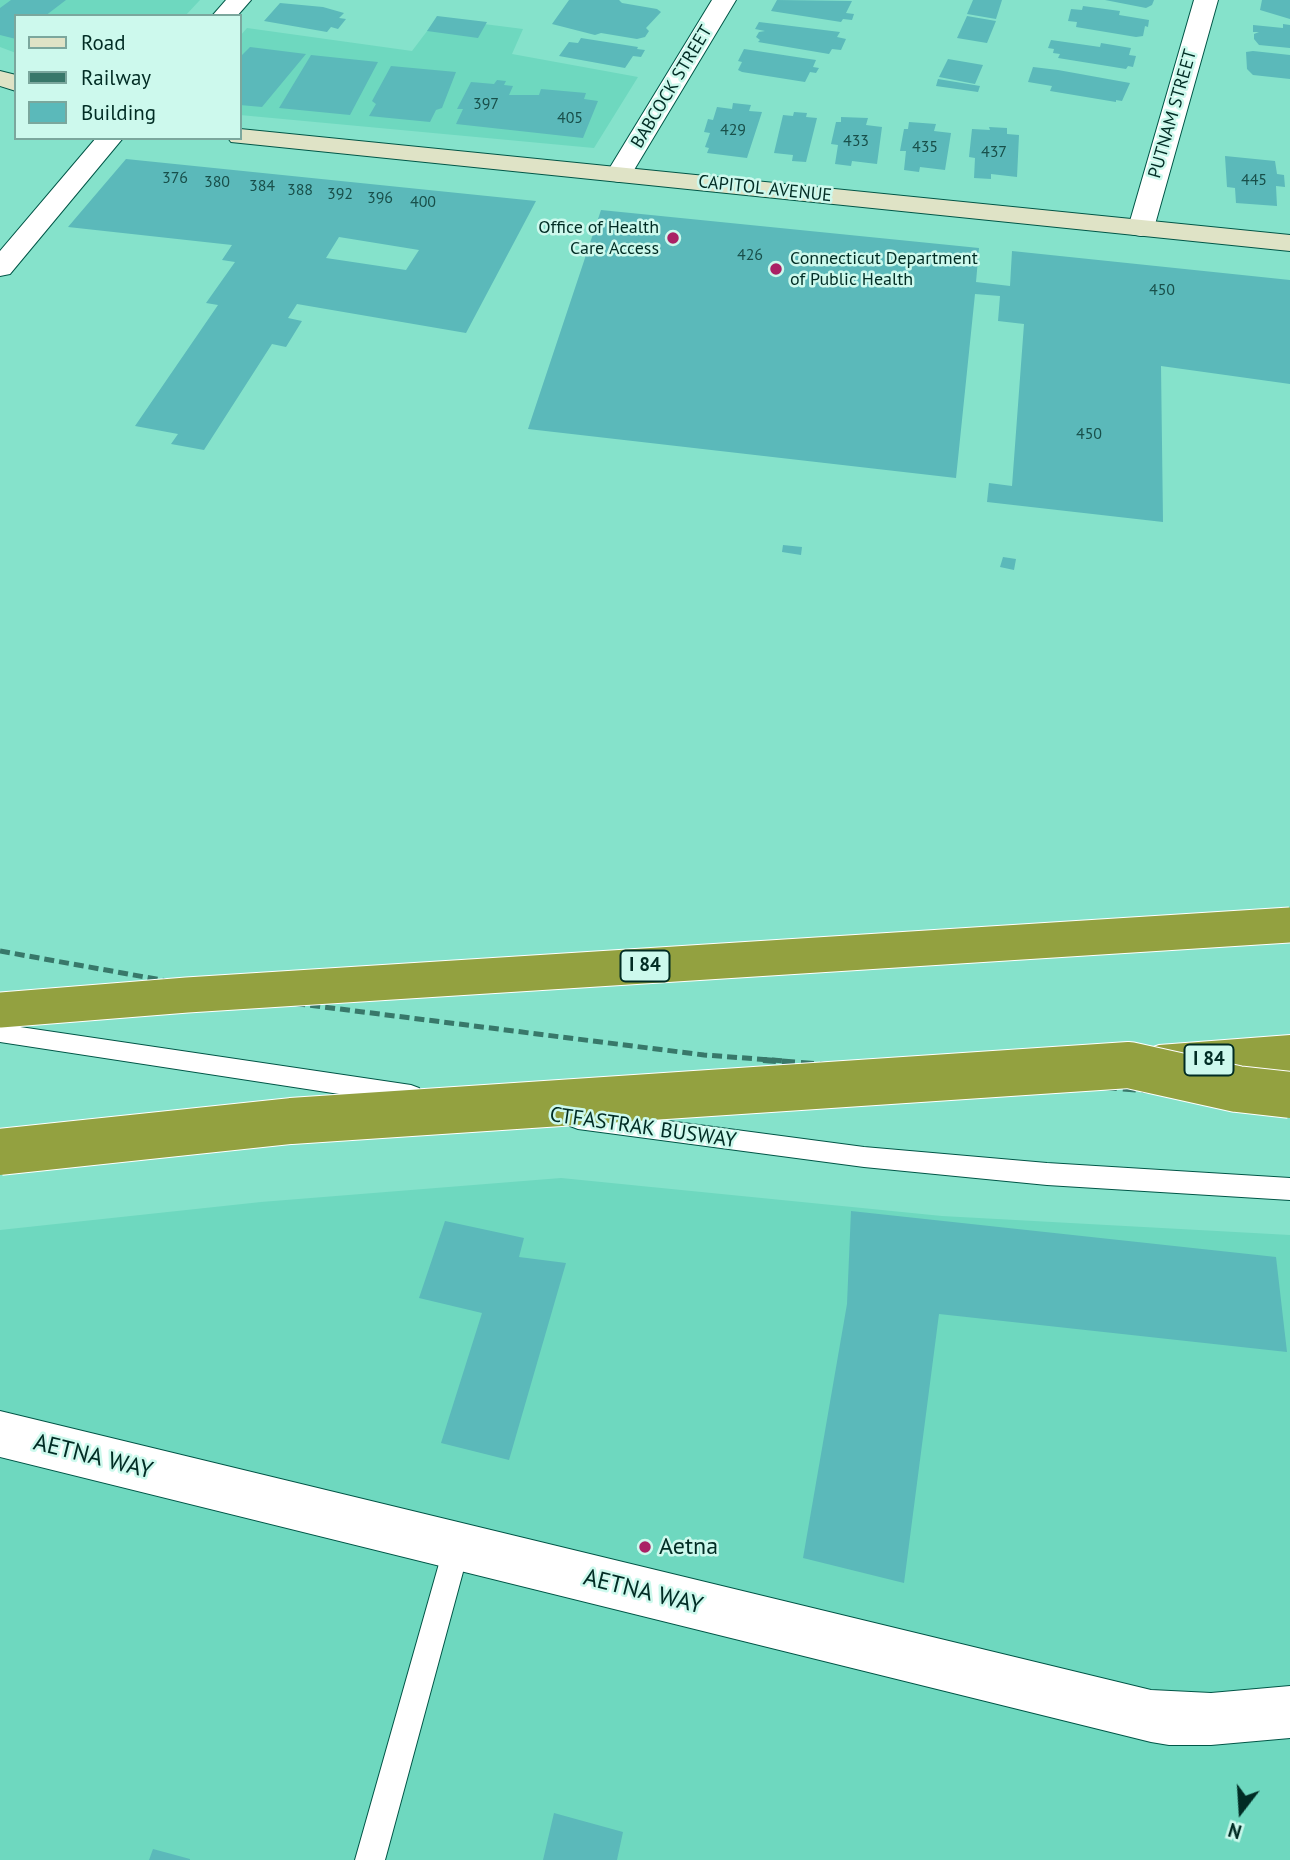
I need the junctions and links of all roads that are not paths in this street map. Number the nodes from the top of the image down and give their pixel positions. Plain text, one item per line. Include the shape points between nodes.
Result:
1 (239, 0) edge
2 (724, 0) edge
3 (1206, 0) edge
4 (226, 14) edge
5 (242, 137) edge
6 (108, 140) edge
7 (619, 174) junction
8 (1140, 228) junction
9 (1290, 243) edge
10 (0, 268) edge
11 (1290, 925) edge
12 (0, 1010) edge
13 (0, 1033) edge
14 (1290, 1053) edge
15 (1129, 1065) junction
16 (1290, 1095) edge
17 (0, 1152) edge
18 (1290, 1189) edge
19 (0, 1434) edge
20 (457, 1546) junction
21 (1290, 1712) edge
22 (370, 1860) edge

1 - 4 street
2 - 7 street, BABCOCK STREET
3 - 8 street, PUTNAM STREET
5 - 7 main road, CAPITOL AVENUE
6 - 10 street
7 - 8 main road, CAPITOL AVENUE
8 - 9 main road, CAPITOL AVENUE
11 - 12 highway, I 84, bridge
13 - 18 lane, CTFASTRAK BUSWAY via 490,1107 864,1157
14 - 15 highway, I 84, bridge
15 - 16 highway, bridge via 1237,1089
15 - 17 highway, I 84, bridge via 291,1121
19 - 20 street, AETNA WAY
20 - 21 street, AETNA WAY via 1160,1717 1211,1719
20 - 22 lane

